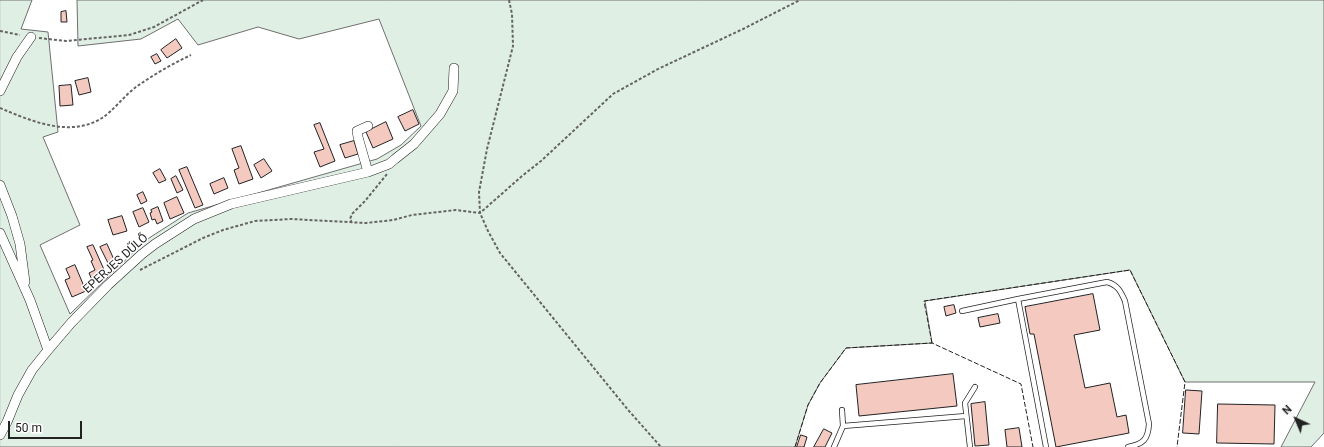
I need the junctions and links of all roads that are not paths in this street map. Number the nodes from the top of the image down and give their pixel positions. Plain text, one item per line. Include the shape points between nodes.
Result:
1 (31, 37) road end
2 (454, 68) dead end
3 (0, 91) edge
4 (368, 126) dead end
5 (368, 172) junction
6 (0, 186) edge
7 (0, 233) edge
8 (26, 291) junction
9 (1018, 299) junction
10 (962, 312) dead end
11 (48, 350) junction
12 (975, 387) dead end
13 (842, 410) dead end
14 (966, 416) junction
15 (843, 426) junction
16 (0, 436) edge
17 (834, 447) edge
18 (970, 447) edge
19 (1046, 447) edge
20 (1128, 447) edge

1 - 3 street via 17,57
2 - 5 street, EPERJES DŰLŐ via 453,91 440,114 414,144 389,164
4 - 5 street via 357,131
5 - 11 street, EPERJES DŰLŐ via 231,204 176,229 142,254 71,323
6 - 8 street via 20,244
7 - 8 street
8 - 11 street
9 - 10 lane
9 - 19 lane
9 - 20 lane via 1107,282 1114,284 1121,291 1149,424 1149,434 1143,443
11 - 16 street, EPERJES DŰLŐ via 32,370 18,395
12 - 14 lane via 965,403
13 - 15 lane
14 - 15 lane
14 - 18 lane
15 - 17 lane

